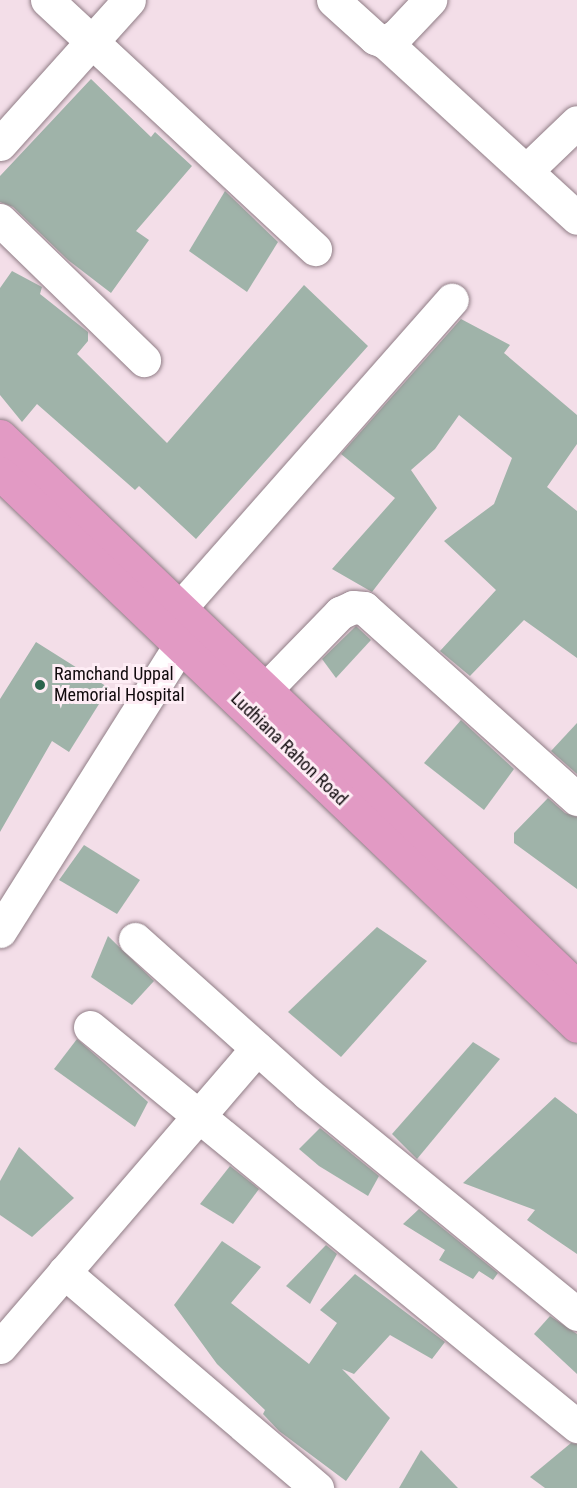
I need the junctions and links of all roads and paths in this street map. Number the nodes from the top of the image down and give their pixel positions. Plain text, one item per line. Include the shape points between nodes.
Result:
1 (47, 0) edge
2 (129, 0) edge
3 (333, 0) edge
4 (430, 0) edge
5 (385, 42) junction
6 (90, 43) junction
7 (577, 122) edge
8 (0, 144) edge
9 (527, 170) junction
10 (577, 218) edge
11 (0, 220) edge
12 (315, 249) dead end
13 (452, 300) dead end
14 (144, 360) dead end
15 (0, 436) edge
16 (0, 473) edge
17 (185, 625) junction
18 (267, 688) junction
19 (577, 799) edge
20 (0, 931) edge
21 (135, 939) dead end
22 (577, 987) edge
23 (577, 1026) edge
24 (90, 1027) dead end
25 (257, 1048) junction
26 (196, 1117) junction
27 (64, 1272) junction
28 (577, 1314) edge
29 (0, 1347) edge
30 (577, 1426) edge
31 (317, 1488) edge

1 - 6 street
2 - 6 street
3 - 5 street via 375,38
4 - 5 street via 396,36
5 - 9 street
6 - 8 street
6 - 12 street
7 - 9 street
9 - 10 street
11 - 14 street
13 - 17 street
15 - 17 main road, Ludhiana Rahon Road
16 - 17 main road, Ludhiana Rahon Road
17 - 18 main road, Ludhiana Rahon Road
17 - 20 street
17 - 23 main road, Ludhiana Rahon Road
18 - 19 street via 340,613 353,607 364,608
18 - 22 main road, Ludhiana Rahon Road
21 - 25 street
24 - 26 street
25 - 26 street
25 - 28 street
26 - 27 street
26 - 30 street
27 - 29 street
27 - 31 street

